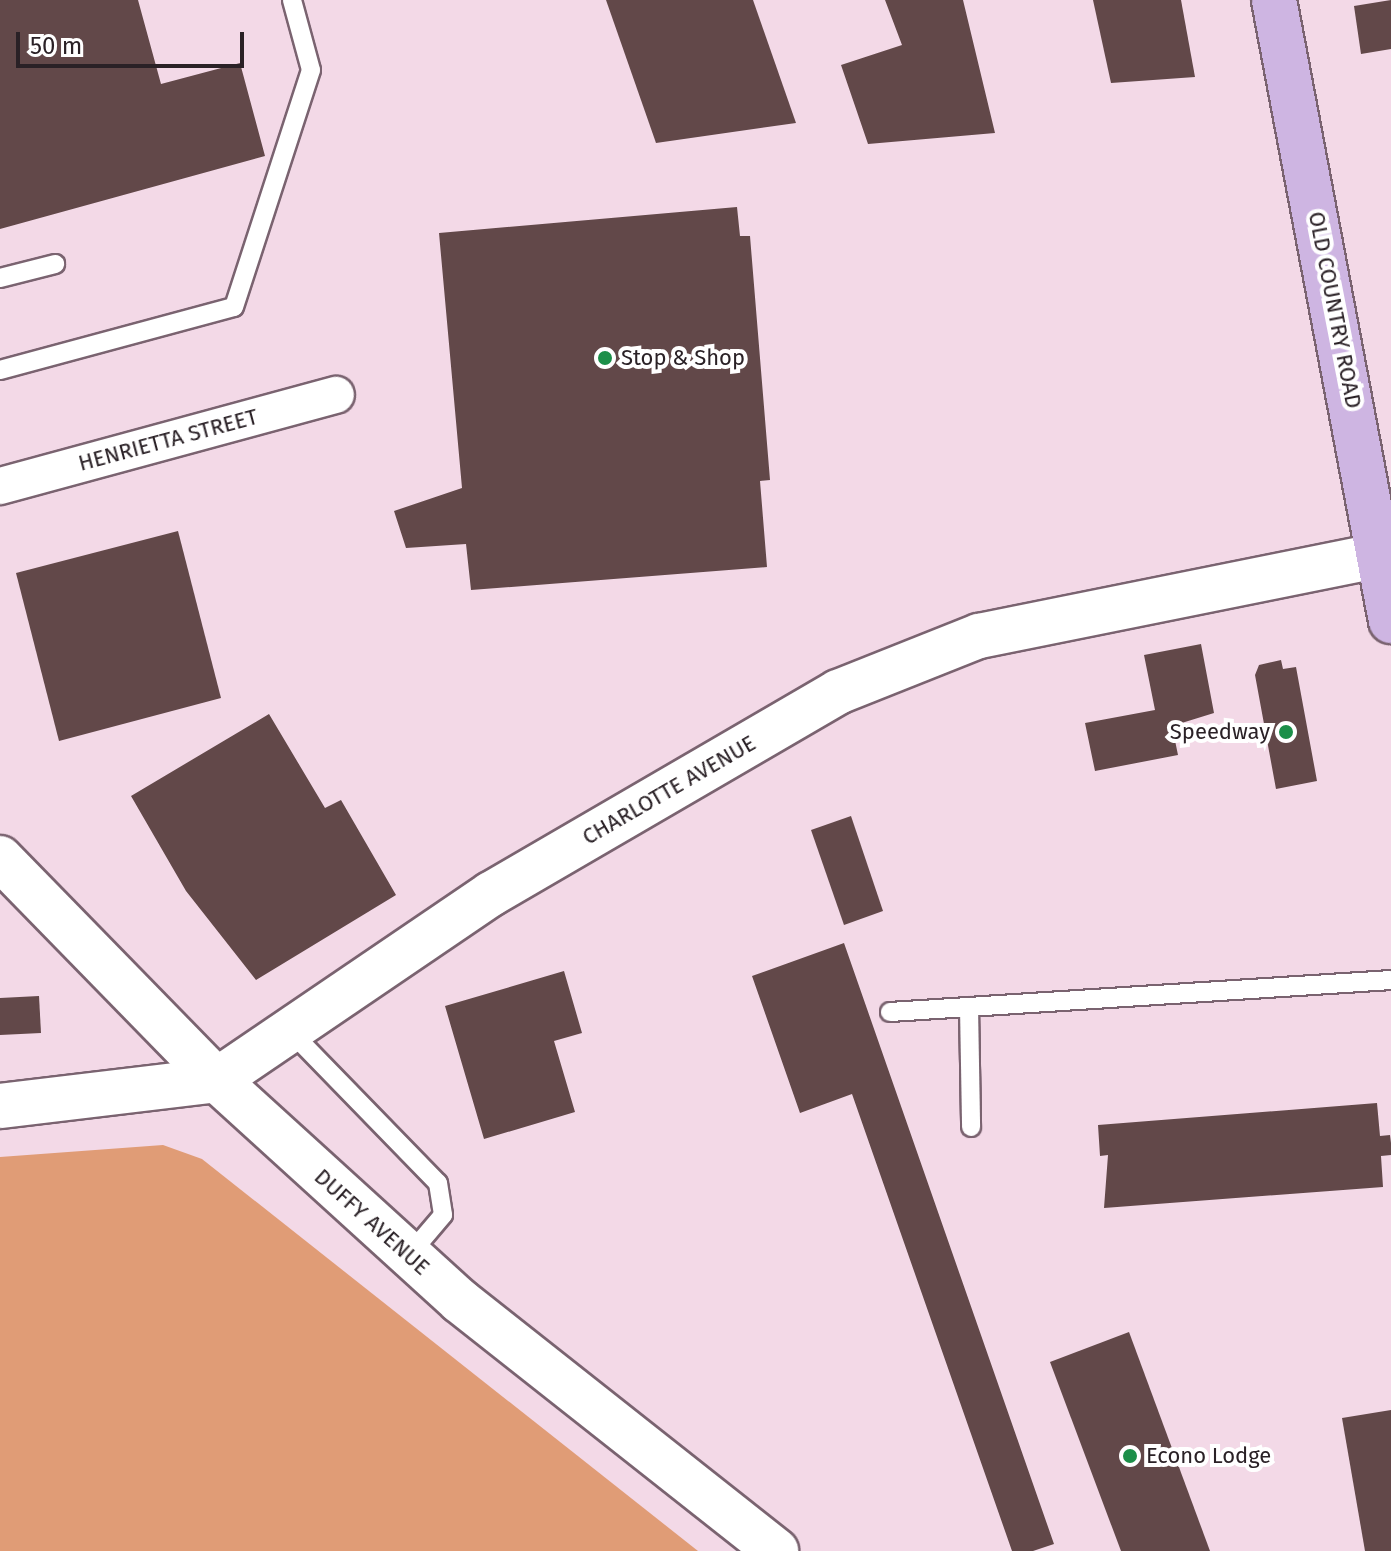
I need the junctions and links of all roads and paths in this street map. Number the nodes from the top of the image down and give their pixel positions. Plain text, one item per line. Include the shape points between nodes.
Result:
1 (292, 0) edge
2 (1274, 0) edge
3 (55, 264) dead end
4 (0, 278) edge
5 (0, 370) edge
6 (336, 395) dead end
7 (0, 486) edge
8 (1380, 555) junction
9 (1391, 621) edge
10 (0, 858) edge
11 (1391, 980) edge
12 (969, 1007) junction
13 (890, 1012) dead end
14 (290, 1031) junction
15 (217, 1080) junction
16 (0, 1106) edge
17 (971, 1127) dead end
18 (409, 1255) junction
19 (776, 1551) edge

1 - 5 lane via 311,70 234,307
2 - 8 main road, OLD COUNTRY ROAD
3 - 4 lane
6 - 7 street, HENRIETTA STREET
8 - 9 main road, OLD COUNTRY ROAD
8 - 14 street, CHARLOTTE AVENUE via 979,636 838,692 491,894
10 - 15 street, DUFFY AVENUE
11 - 12 lane
12 - 13 lane
12 - 17 lane
14 - 15 street, CHARLOTTE AVENUE
14 - 18 lane via 438,1183 443,1215
15 - 16 street, CHARLOTTE AVENUE
15 - 18 street, DUFFY AVENUE
18 - 19 street, DUFFY AVENUE

